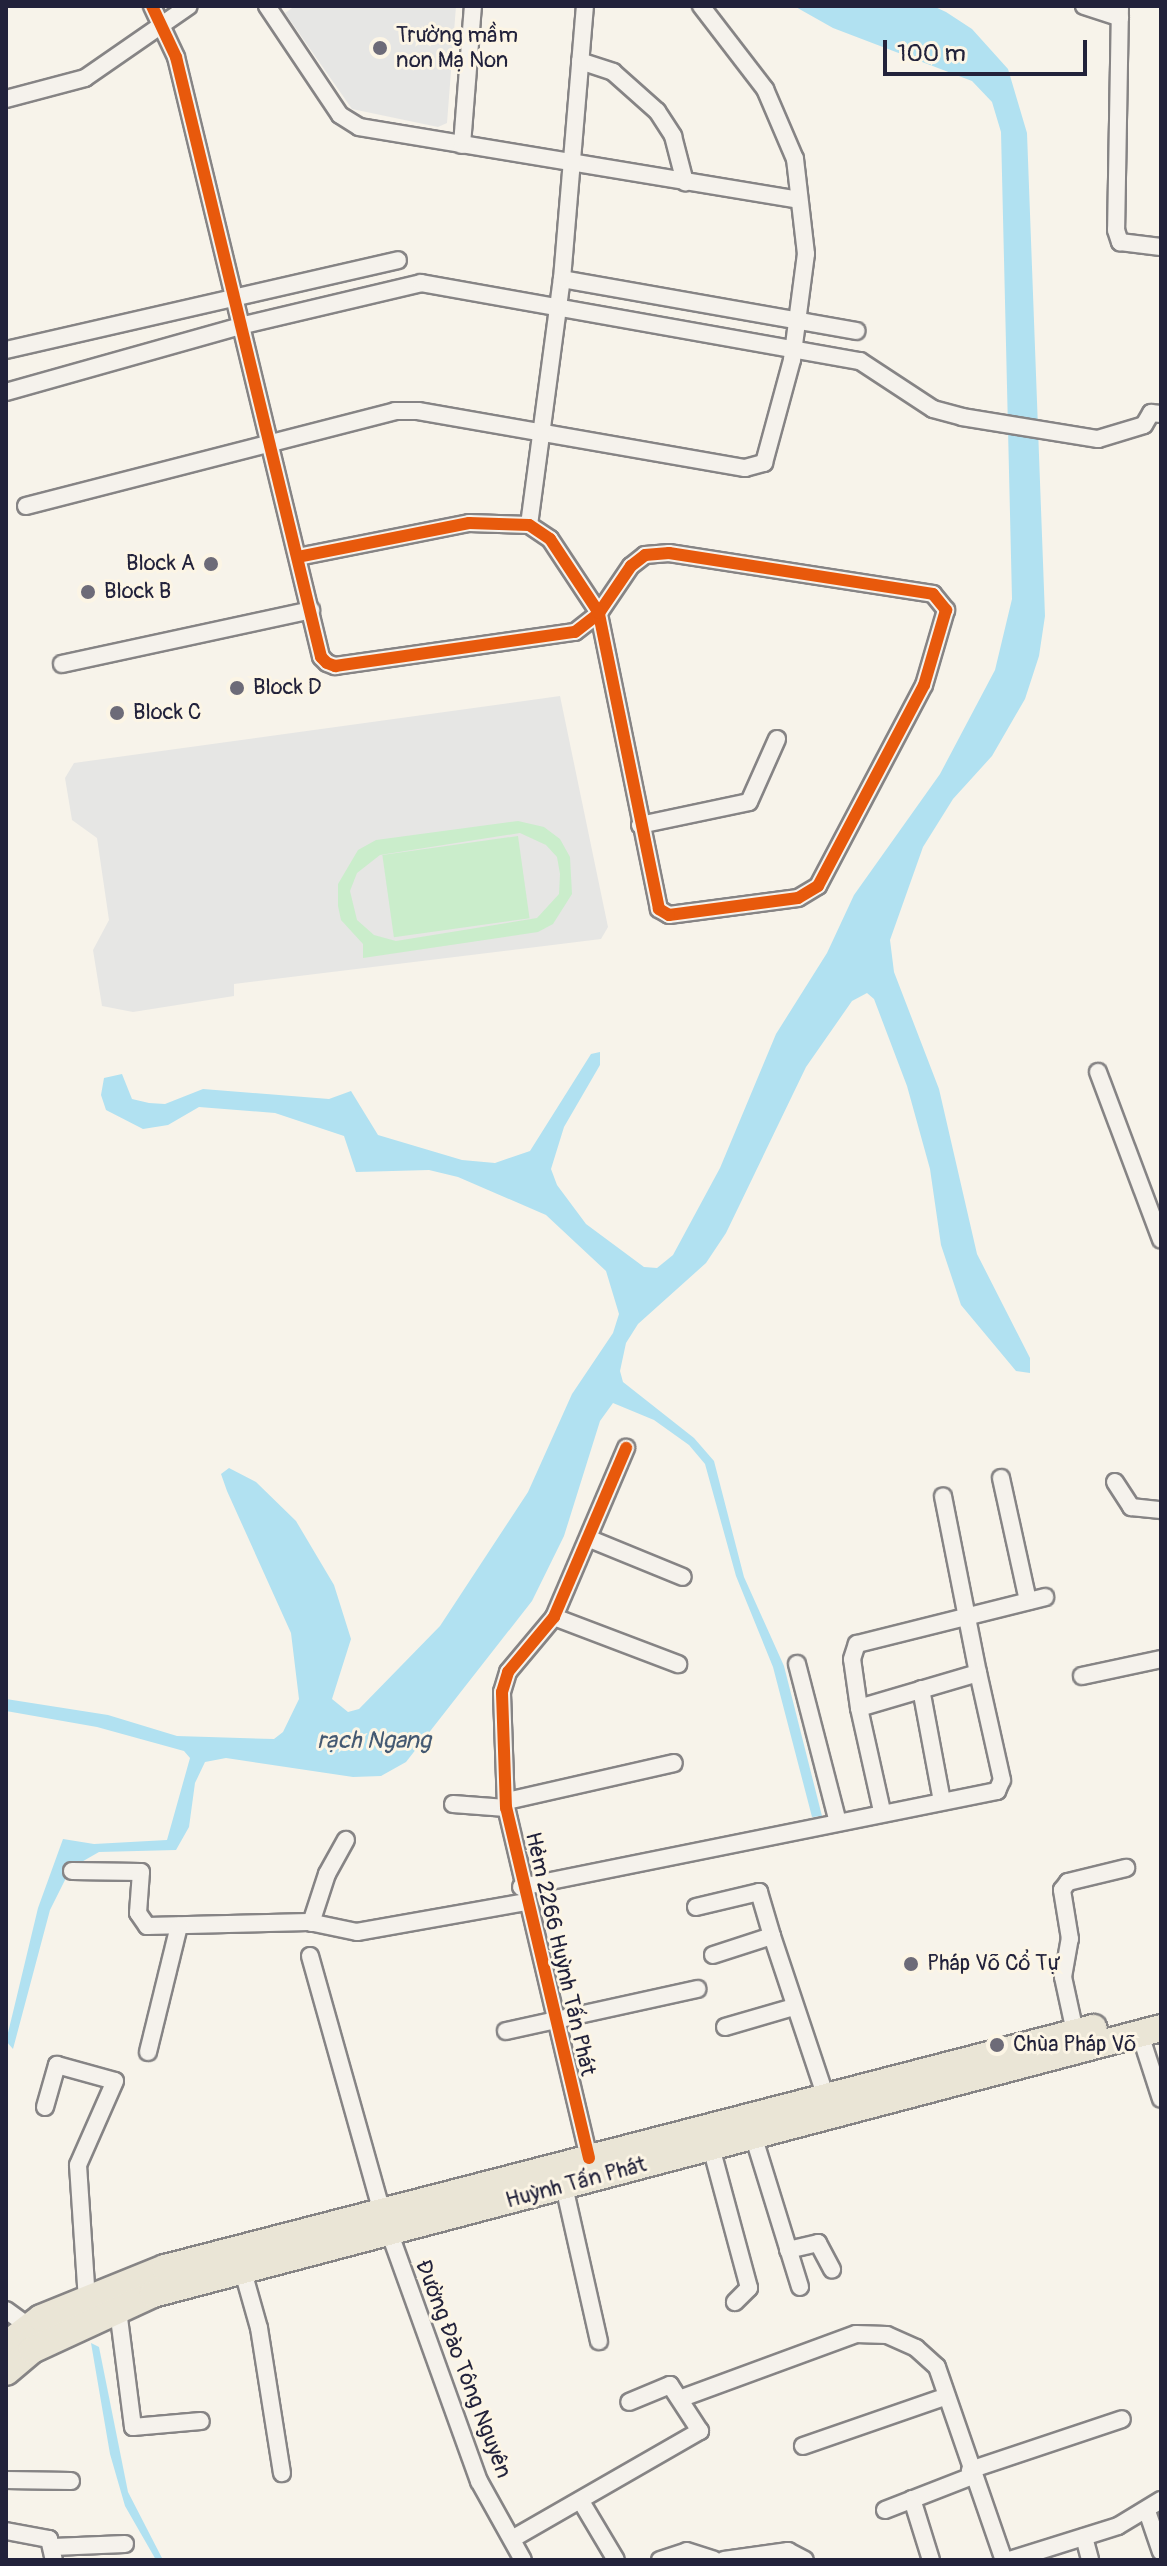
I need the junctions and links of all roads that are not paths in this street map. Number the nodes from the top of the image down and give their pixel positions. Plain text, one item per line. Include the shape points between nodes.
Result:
1 (152, 6) edge
2 (189, 6) edge
3 (267, 6) edge
4 (473, 6) edge
5 (585, 6) edge
6 (701, 6) edge
7 (1084, 6) edge
8 (1120, 12) edge
9 (164, 23) junction
10 (580, 61) junction
11 (6, 99) edge
12 (462, 145) junction
13 (571, 165) junction
14 (685, 182) junction
15 (799, 200) junction
16 (1161, 247) edge
17 (398, 260) dead end
18 (562, 279) junction
19 (237, 293) junction
20 (559, 308) junction
21 (799, 321) junction
22 (244, 325) junction
23 (856, 331) dead end
24 (794, 348) junction
25 (6, 350) edge
26 (6, 392) edge
27 (1161, 414) edge
28 (542, 433) junction
29 (272, 446) junction
30 (26, 506) dead end
31 (529, 525) junction
32 (298, 557) junction
33 (311, 610) junction
34 (599, 613) junction
35 (62, 664) dead end
36 (777, 739) dead end
37 (640, 825) junction
38 (1098, 1072) dead end
39 (1161, 1240) edge
40 (626, 1448) dead end
41 (1001, 1478) dead end
42 (1115, 1482) dead end
43 (943, 1496) dead end
44 (1161, 1510) edge
45 (590, 1539) junction
46 (683, 1577) dead end
47 (965, 1616) junction
48 (554, 1617) junction
49 (1161, 1659) edge
50 (678, 1664) dead end
51 (797, 1664) dead end
52 (978, 1673) junction
53 (1082, 1676) dead end
54 (921, 1689) junction
55 (859, 1708) junction
56 (674, 1763) dead end
57 (942, 1801) junction
58 (453, 1804) dead end
59 (506, 1805) junction
60 (882, 1811) junction
61 (838, 1822) junction
62 (346, 1840) dead end
63 (1126, 1868) dead end
64 (72, 1871) dead end
65 (523, 1894) junction
66 (696, 1907) dead end
67 (311, 1923) junction
68 (179, 1926) junction
69 (772, 1936) junction
70 (713, 1955) dead end
71 (310, 1956) dead end
72 (697, 1989) dead end
73 (794, 2007) junction
74 (1161, 2010) edge
75 (554, 2017) junction
76 (725, 2027) dead end
77 (506, 2031) dead end
78 (1151, 2031) edge
79 (1075, 2032) junction
80 (148, 2052) dead end
81 (963, 2071) junction
82 (826, 2097) junction
83 (1161, 2099) edge
84 (45, 2107) dead end
85 (753, 2135) junction
86 (711, 2147) junction
87 (589, 2158) junction
88 (564, 2186) junction
89 (386, 2224) junction
90 (788, 2250) junction
91 (242, 2268) junction
92 (832, 2269) dead end
93 (800, 2287) dead end
94 (87, 2299) junction
95 (735, 2302) dead end
96 (6, 2310) edge
97 (118, 2310) junction
98 (29, 2327) junction
99 (599, 2341) dead end
100 (6, 2345) edge
101 (6, 2372) edge
102 (947, 2396) junction
103 (682, 2398) junction
104 (629, 2402) dead end
105 (1122, 2419) dead end
106 (201, 2421) dead end
107 (803, 2446) dead end
108 (282, 2473) dead end
109 (971, 2473) junction
110 (6, 2480) edge
111 (71, 2481) dead end
112 (912, 2499) junction
113 (1161, 2500) edge
114 (582, 2503) junction
115 (885, 2510) dead end
116 (1147, 2511) junction
117 (6, 2531) edge
118 (1084, 2537) junction
119 (512, 2539) junction
120 (125, 2544) dead end
121 (1161, 2552) edge
122 (53, 2554) edge
123 (523, 2560) edge
124 (616, 2560) edge
125 (660, 2560) edge
126 (714, 2560) edge
127 (724, 2560) edge
128 (805, 2560) edge
129 (931, 2560) edge
130 (1004, 2560) edge
131 (1010, 2560) edge
132 (1090, 2560) edge

1 - 9 street
2 - 9 street
3 - 12 street via 340,115 376,133
4 - 12 street
5 - 10 street
6 - 15 street via 745,57 785,125
7 - 8 street
8 - 16 street via 1116,230 1120,242
9 - 11 street via 85,78
9 - 19 street
10 - 13 street
10 - 14 street via 613,72 657,111 673,136
12 - 13 street
13 - 14 street
13 - 18 street
14 - 15 street
15 - 21 street via 806,254
17 - 19 street
18 - 20 street
18 - 21 street
19 - 22 street
19 - 25 street
20 - 22 street via 421,283
20 - 24 street
20 - 28 street
21 - 23 street
21 - 24 street
22 - 26 street
22 - 29 street
24 - 27 street via 860,361 933,409 962,417 1098,439 1144,425 1151,413
24 - 28 street via 764,463 755,468
28 - 29 street via 395,411
28 - 31 street
29 - 30 street
29 - 32 street
31 - 32 street via 469,523
31 - 34 street via 550,539
32 - 33 street
33 - 34 street via 321,657 335,666 567,634
33 - 35 street
34 - 37 street
34 - 37 street via 631,566 645,555 669,553 933,594 946,610 924,685 818,886 809,893 665,914
36 - 37 street via 749,802
38 - 39 street
40 - 45 street, Hẻm 2266 Huỳnh Tấn Phát
41 - 47 street via 1036,1599
42 - 44 street via 1131,1507
43 - 47 street
45 - 46 street
45 - 48 street, Hẻm 2266 Huỳnh Tấn Phát
47 - 52 street
47 - 55 street via 857,1644 852,1659
48 - 50 street
48 - 59 street, Hẻm 2266 Huỳnh Tấn Phát via 504,1678
49 - 53 street
51 - 61 street
52 - 54 street
52 - 57 street via 1001,1785 997,1791
54 - 55 street
54 - 57 street
55 - 60 street
56 - 59 street
57 - 60 street
58 - 59 street
59 - 65 street, Hẻm 2266 Huỳnh Tấn Phát
60 - 61 street
61 - 65 street
62 - 67 street via 327,1874
63 - 79 street via 1068,1882 1062,1890 1070,1939 1063,1977
64 - 68 street via 141,1872 140,1921
65 - 67 street via 357,1932
65 - 75 street, Hẻm 2266 Huỳnh Tấn Phát
66 - 69 street via 759,1892
67 - 68 street
68 - 80 street
69 - 70 street
69 - 73 street
71 - 89 street, Đường Đào Tông Nguyên
72 - 75 street
73 - 76 street
73 - 82 street
74 - 79 main road, Huỳnh Tấn Phát
75 - 77 street
75 - 87 street, Hẻm 2266 Huỳnh Tấn Phát
78 - 81 main road, Huỳnh Tấn Phát
78 - 83 street
79 - 81 main road, Huỳnh Tấn Phát
81 - 82 main road, Huỳnh Tấn Phát
81 - 85 main road, Huỳnh Tấn Phát
82 - 87 main road, Huỳnh Tấn Phát
84 - 94 street via 57,2065 115,2081 78,2165
85 - 86 main road, Huỳnh Tấn Phát
85 - 90 street
86 - 88 main road, Huỳnh Tấn Phát
86 - 95 street via 749,2288
87 - 89 main road, Huỳnh Tấn Phát
88 - 89 main road, Huỳnh Tấn Phát
88 - 99 street
89 - 91 main road, Huỳnh Tấn Phát
89 - 94 main road, Huỳnh Tấn Phát via 165,2268
89 - 119 street, Đường Đào Tông Nguyên via 457,2426 479,2481
90 - 92 street via 818,2243
90 - 93 street
91 - 97 main road, Huỳnh Tấn Phát
91 - 108 street via 259,2328
94 - 98 main road, Huỳnh Tấn Phát
96 - 98 street
97 - 101 main road, Huỳnh Tấn Phát via 32,2350
97 - 106 street via 133,2427
98 - 100 main road, Huỳnh Tấn Phát
102 - 103 street via 937,2367 916,2348 887,2335 856,2334
102 - 107 street
102 - 109 street
103 - 104 street via 664,2383
103 - 114 street via 700,2431
105 - 109 street
109 - 112 street
109 - 130 street
110 - 111 street
112 - 115 street
112 - 129 street
113 - 116 street
114 - 119 street
114 - 124 street
116 - 118 street
116 - 121 street
117 - 122 street via 45,2537
118 - 131 street
118 - 132 street
119 - 123 street, Đường Đào Tông Nguyên
120 - 122 street
125 - 126 street via 687,2551
127 - 128 street via 788,2551

